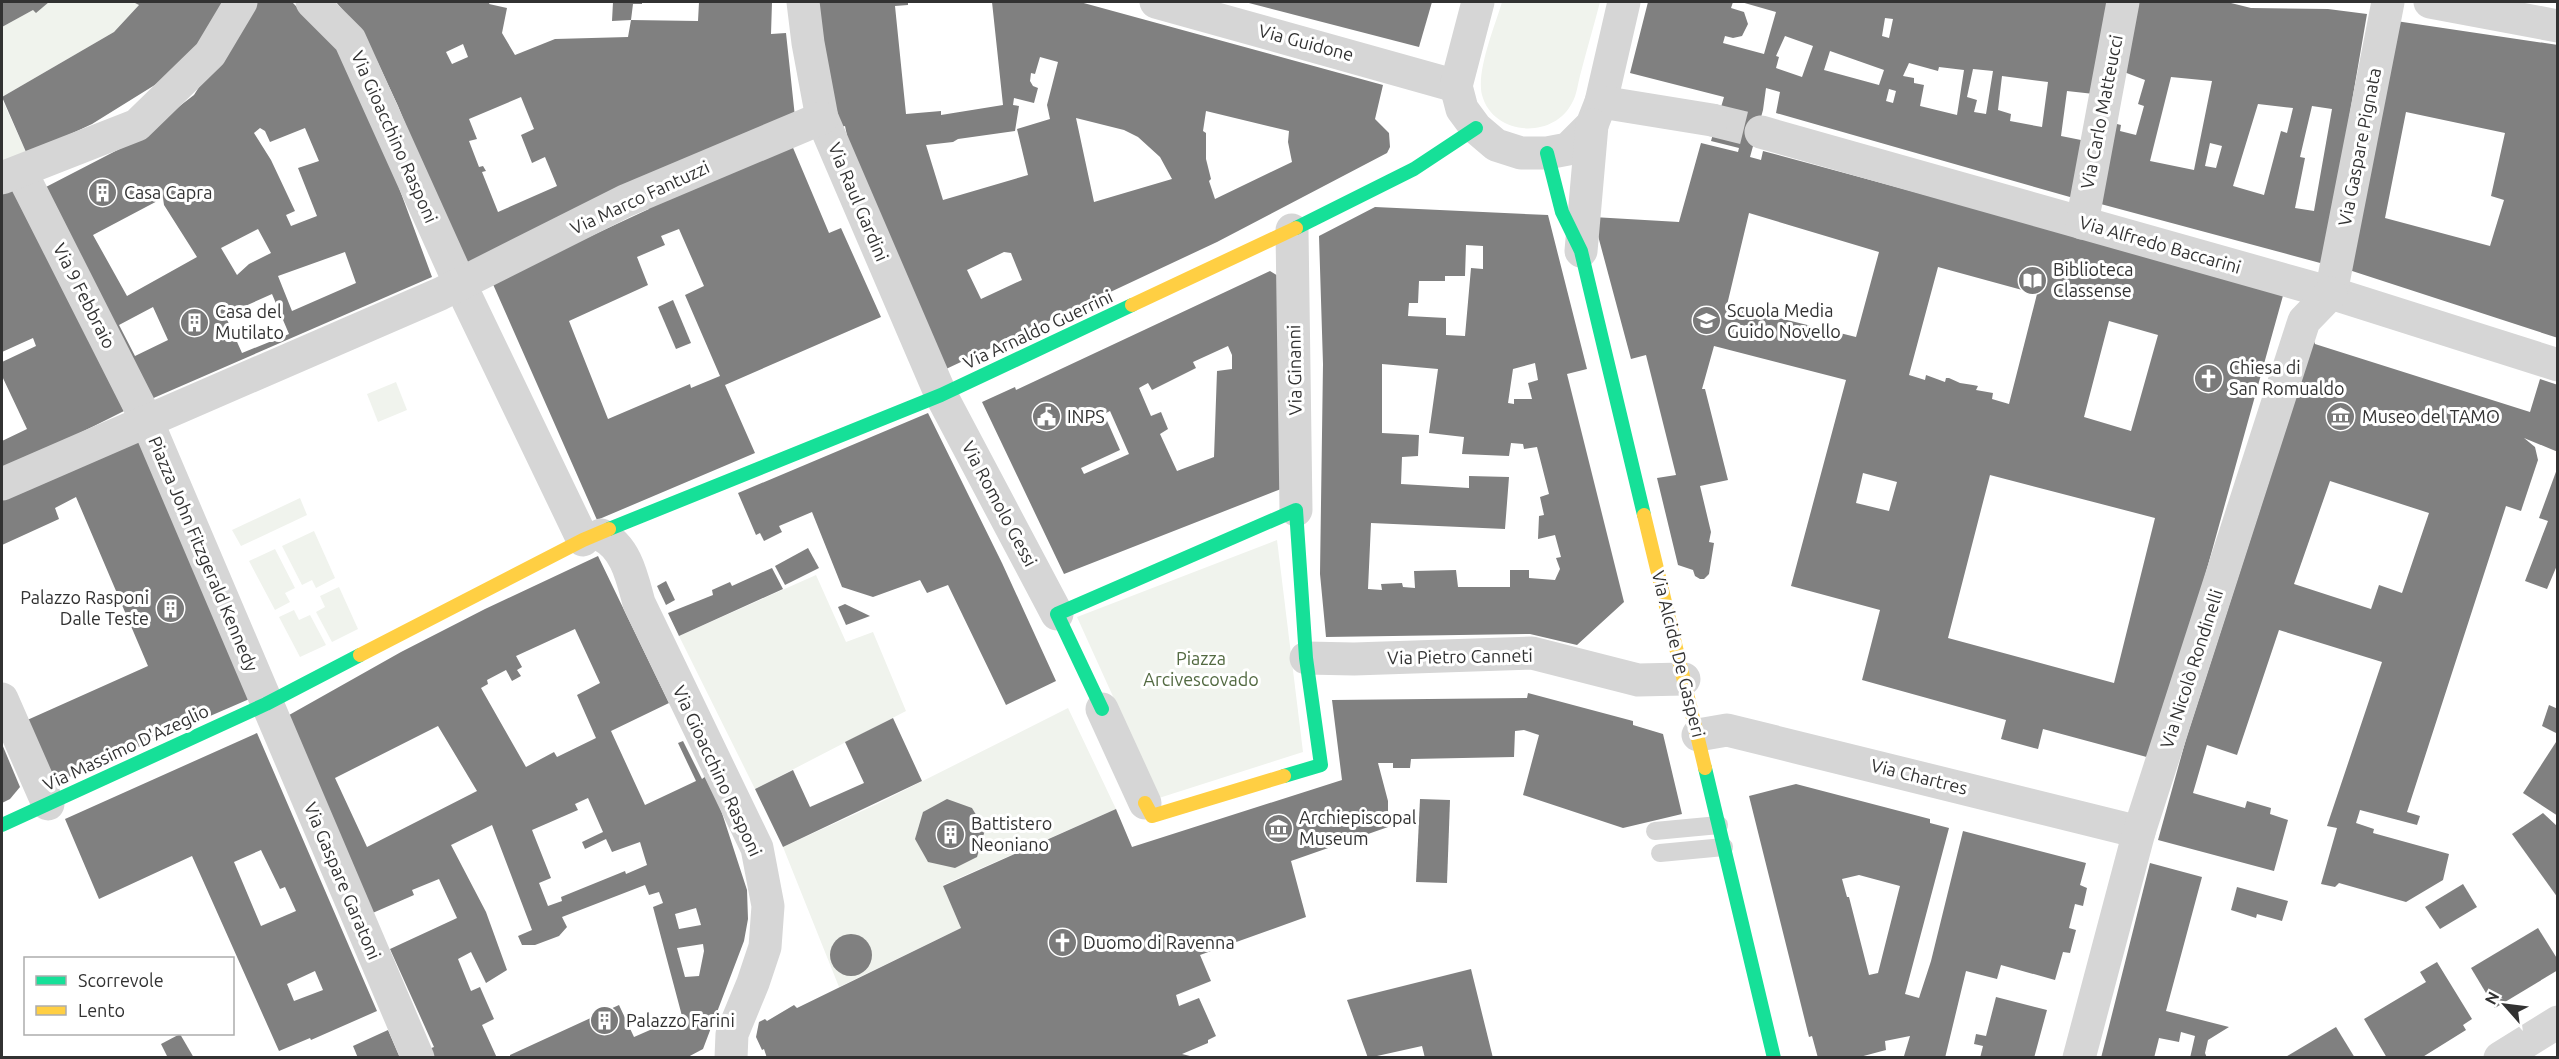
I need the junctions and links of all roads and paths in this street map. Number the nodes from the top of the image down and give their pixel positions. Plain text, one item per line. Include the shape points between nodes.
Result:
1 (240, 2) edge
2 (312, 2) edge
3 (802, 2) edge
4 (1156, 2) edge
5 (1478, 2) edge
6 (1624, 2) edge
7 (2123, 2) edge
8 (2388, 2) edge
9 (2430, 2) edge
10 (2558, 26) edge
11 (1456, 86) junction
12 (1596, 114) junction
13 (822, 117) junction
14 (1712, 120) tunnel mouth
15 (1476, 128) junction
16 (1761, 132) tunnel mouth
17 (1547, 153) junction
18 (11, 175) edge
19 (2082, 223) junction
20 (1292, 230) junction
21 (1581, 251) junction
22 (460, 284) junction
23 (2331, 292) junction
24 (2558, 365) edge
25 (948, 407) junction
26 (147, 421) junction
27 (2, 484) edge
28 (1296, 510) junction
29 (592, 538) junction
30 (1056, 614) junction
31 (1305, 658) junction
32 (1684, 679) junction
33 (2, 699) edge
34 (266, 704) junction
35 (1102, 709) joint
36 (1698, 735) junction
37 (1145, 803) joint
38 (48, 804) junction
39 (2, 825) edge
40 (1719, 825) junction
41 (1655, 831) dead end
42 (2139, 832) junction
43 (1724, 848) junction
44 (1660, 853) dead end
45 (2558, 1022) edge
46 (418, 1058) edge
47 (731, 1058) edge
48 (1774, 1058) edge
49 (2079, 1058) edge
50 (2500, 1058) edge

1 - 18 street via 210,54 137,125
2 - 22 street, Via Gioacchino Rasponi via 350,40
3 - 13 street, Via Raul Gardini
4 - 11 street, Via Guidone
5 - 11 street
6 - 12 street, Via Alcide De Gasperi
7 - 19 street, Via Carlo Matteucci
8 - 23 street, Via Gaspare Pignata
9 - 10 street
11 - 15 street via 1462,109
12 - 14 street
12 - 17 street via 1568,149
12 - 21 street, Via Alcide De Gasperi
13 - 22 street, Via Marco Fantuzzi via 625,201
13 - 25 street, Via Raul Gardini
15 - 17 street via 1496,145 1521,153
15 - 20 street, Via Arnaldo Guerrini via 1414,169
16 - 19 street, Via Alfredo Baccarini
17 - 21 street, Via Alcide De Gasperi via 1562,212
18 - 26 street, Via 9 Febbraio
19 - 23 street, Via Alfredo Baccarini
20 - 25 street, Via Arnaldo Guerrini
20 - 28 street, Via Ginanni
21 - 32 street, Via Alcide De Gasperi
22 - 26 street, Piazza John Fitzgerald Kennedy
22 - 29 street
23 - 24 street, Via Alfredo Baccarini
23 - 42 street, Via Nicolò Rondinelli via 2304,321
25 - 29 street, Via Arnaldo Guerrini
25 - 30 street, Via Romolo Gessi
26 - 27 street
26 - 34 street, Piazza John Fitzgerald Kennedy
28 - 30 street
28 - 31 street
29 - 34 street
29 - 47 street, Via Gioacchino Rasponi via 618,547 630,570 639,603 757,848 768,906 765,947 732,1034
30 - 35 street
31 - 32 street, Via Pietro Canneti via 1532,653 1638,680
31 - 37 street via 1320,765 1152,816
32 - 36 street, Via Alcide De Gasperi
33 - 38 street
34 - 38 street, Via Massimo D'Azeglio
34 - 46 street, Via Gaspare Garatoni
35 - 37 street
36 - 40 street, Via Alcide De Gasperi
36 - 42 street, Via Chartres via 1727,730
38 - 39 street, Via Massimo D'Azeglio
40 - 41 lane
40 - 43 street, Via Alcide De Gasperi
42 - 49 street, Via Nicolò Rondinelli
43 - 44 lane
43 - 48 street, Via Alcide De Gasperi
45 - 50 street

